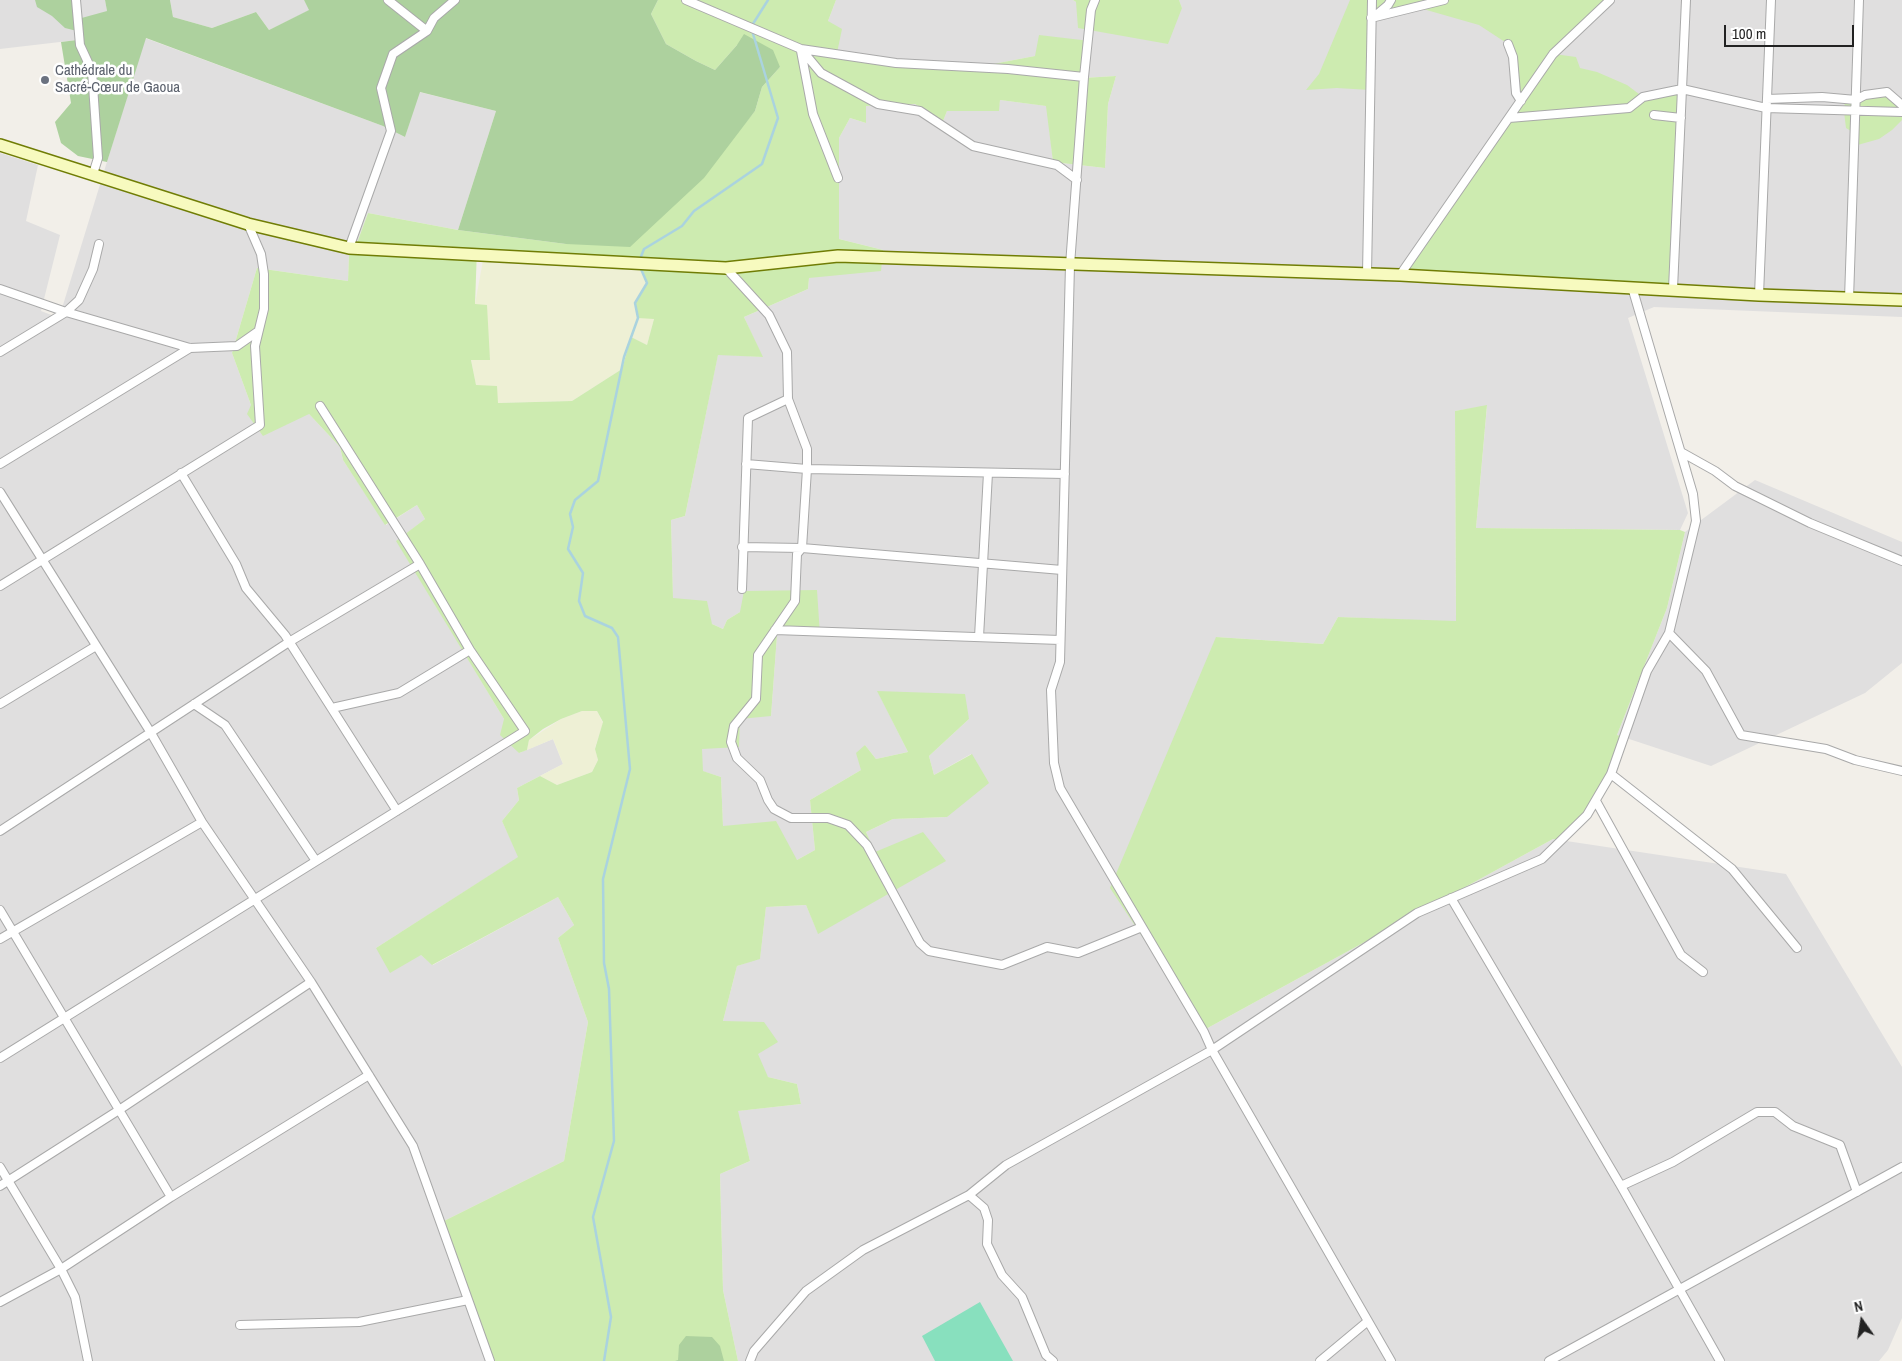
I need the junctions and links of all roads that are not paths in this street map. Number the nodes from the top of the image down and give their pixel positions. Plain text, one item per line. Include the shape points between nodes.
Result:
1 (76, 0) edge
2 (388, 0) edge
3 (455, 0) edge
4 (686, 0) edge
5 (1095, 0) edge
6 (1372, 0) edge
7 (1391, 0) edge
8 (1444, 0) edge
9 (1610, 0) edge
10 (1686, 0) edge
11 (1771, 0) edge
12 (1859, 0) edge
13 (1371, 18) junction
14 (427, 31) junction
15 (1508, 44) dead end
16 (801, 50) junction
17 (1084, 77) junction
18 (1682, 89) junction
19 (1767, 99) junction
20 (1856, 100) junction
21 (1521, 101) junction
22 (1902, 105) edge
23 (1766, 108) junction
24 (1855, 112) junction
25 (1902, 112) edge
26 (1654, 115) dead end
27 (1509, 118) junction
28 (1681, 118) junction
29 (0, 145) edge
30 (94, 174) junction
31 (838, 178) dead end
32 (1077, 180) junction
33 (248, 224) junction
34 (99, 244) dead end
35 (349, 248) junction
36 (1070, 264) junction
37 (726, 268) junction
38 (1368, 274) junction
39 (1400, 275) junction
40 (1632, 288) junction
41 (0, 289) edge
42 (1673, 289) junction
43 (1759, 295) junction
44 (1849, 299) junction
45 (1902, 300) edge
46 (66, 312) junction
47 (257, 332) junction
48 (190, 348) junction
49 (0, 352) edge
50 (788, 399) junction
51 (320, 406) dead end
52 (1681, 452) junction
53 (0, 464) edge
54 (746, 464) junction
55 (807, 469) junction
56 (180, 473) junction
57 (988, 473) junction
58 (1064, 474) junction
59 (0, 492) edge
60 (742, 547) junction
61 (802, 548) junction
62 (42, 559) junction
63 (1902, 561) edge
64 (420, 564) junction
65 (983, 564) junction
66 (1062, 570) junction
67 (0, 586) edge
68 (742, 589) dead end
69 (775, 630) junction
70 (1669, 633) junction
71 (979, 637) junction
72 (1060, 640) junction
73 (289, 642) junction
74 (96, 646) junction
75 (470, 650) junction
76 (0, 704) edge
77 (194, 704) junction
78 (332, 708) junction
79 (150, 733) junction
80 (1902, 771) edge
81 (1611, 774) junction
82 (1596, 801) junction
83 (397, 811) junction
84 (202, 822) junction
85 (0, 831) edge
86 (316, 861) junction
87 (1451, 898) junction
88 (255, 899) junction
89 (0, 910) edge
90 (1142, 927) junction
91 (12, 931) junction
92 (0, 939) edge
93 (1797, 948) dead end
94 (1702, 972) dead end
95 (311, 982) junction
96 (64, 1018) junction
97 (1212, 1050) junction
98 (0, 1058) edge
99 (369, 1075) junction
100 (119, 1110) junction
101 (0, 1167) edge
102 (1902, 1167) edge
103 (8, 1181) junction
104 (0, 1186) edge
105 (1621, 1186) junction
106 (1858, 1192) junction
107 (969, 1195) junction
108 (171, 1198) junction
109 (61, 1269) junction
110 (1679, 1290) junction
111 (468, 1300) junction
112 (0, 1302) edge
113 (1368, 1321) junction
114 (240, 1325) dead end
115 (88, 1361) edge
116 (490, 1361) edge
117 (750, 1361) edge
118 (1053, 1361) edge
119 (1320, 1361) edge
120 (1391, 1361) edge
121 (1549, 1361) edge
122 (1720, 1361) edge

1 - 30 street via 80,46 92,71 98,158
2 - 14 street
3 - 14 street via 434,18
4 - 16 street
5 - 17 street via 1091,10
6 - 13 street
7 - 13 street
8 - 13 street
9 - 21 street via 1553,54
10 - 18 street
11 - 19 street
12 - 20 street
13 - 38 street
14 - 35 street via 393,54 381,88 391,131
15 - 21 street via 1516,93
16 - 17 street via 896,63
16 - 31 street via 813,114
16 - 32 street via 820,73 878,104 920,111 973,146 1057,165
17 - 32 street
18 - 23 street
18 - 27 street via 1643,97 1629,108
18 - 28 street
19 - 20 street via 1822,96
19 - 23 street
20 - 22 street via 1865,94 1887,92
20 - 24 street
21 - 27 street
23 - 24 street
23 - 43 street
24 - 25 street
24 - 44 street
26 - 28 street
27 - 39 street
28 - 42 street
29 - 30 main road
30 - 33 main road
32 - 36 street
33 - 35 main road
33 - 47 street via 261,254 264,274 264,309
34 - 46 street via 93,269 79,300
35 - 37 main road
36 - 37 main road via 838,256
36 - 38 main road
36 - 58 street
37 - 50 street via 769,315 787,352
38 - 39 main road
39 - 40 main road
40 - 42 main road
40 - 52 street
41 - 46 street
42 - 43 main road
43 - 44 main road
44 - 45 main road
46 - 48 street
46 - 49 street
47 - 48 street via 238,346
47 - 56 street via 260,425
48 - 53 street
50 - 54 street via 748,418
50 - 55 street via 806,448
51 - 64 street
52 - 63 street via 1735,486 1810,523
52 - 70 street via 1693,494 1696,521
54 - 55 street
54 - 60 street
55 - 57 street
55 - 61 street
56 - 62 street
56 - 73 street via 236,564 246,588
57 - 58 street
57 - 65 street
58 - 66 street
59 - 62 street
60 - 61 street
60 - 68 street
61 - 65 street
61 - 69 street via 797,554 795,601
62 - 67 street
62 - 74 street
64 - 73 street
64 - 75 street
65 - 66 street
65 - 71 street
66 - 72 street
69 - 71 street
69 - 90 street via 758,655 756,699 734,726 731,742 737,758 760,780 774,809 791,818 828,818 848,825 867,845 920,943 929,951 1002,965 1046,947 1078,953
70 - 80 street via 1706,671 1740,735 1826,749 1855,760
70 - 81 street via 1647,671
71 - 72 street
72 - 90 street via 1060,662 1051,690 1054,764 1060,788
73 - 77 street
73 - 78 street
74 - 76 street
74 - 79 street
75 - 78 street via 399,693
75 - 83 street via 525,732
77 - 79 street
77 - 86 street via 224,725
78 - 83 street
79 - 84 street
79 - 85 street
81 - 82 street
81 - 93 street via 1732,869
82 - 87 street via 1588,815 1542,859
82 - 94 street via 1681,955
83 - 86 street
84 - 88 street
84 - 91 street
86 - 88 street
87 - 97 street via 1417,913
87 - 105 street
88 - 95 street
88 - 96 street
89 - 91 street
90 - 97 street
91 - 92 street
91 - 96 street
95 - 99 street
95 - 100 street
96 - 98 street
96 - 100 street
97 - 107 street via 1006,1165
97 - 113 street
99 - 108 street
99 - 111 street via 413,1146
100 - 103 street
100 - 108 street
101 - 103 street
102 - 106 street
103 - 104 street
103 - 109 street
105 - 106 street via 1673,1162 1757,1112 1775,1112 1792,1126 1840,1145
105 - 110 street
106 - 110 street
107 - 117 street via 863,1250 806,1291 754,1351
107 - 118 street via 984,1208 988,1220 987,1244 1002,1275 1022,1297 1046,1354
108 - 109 street
109 - 112 street
109 - 115 street via 75,1296
110 - 121 street
110 - 122 street
111 - 114 street via 359,1322
111 - 116 street
113 - 119 street
113 - 120 street

